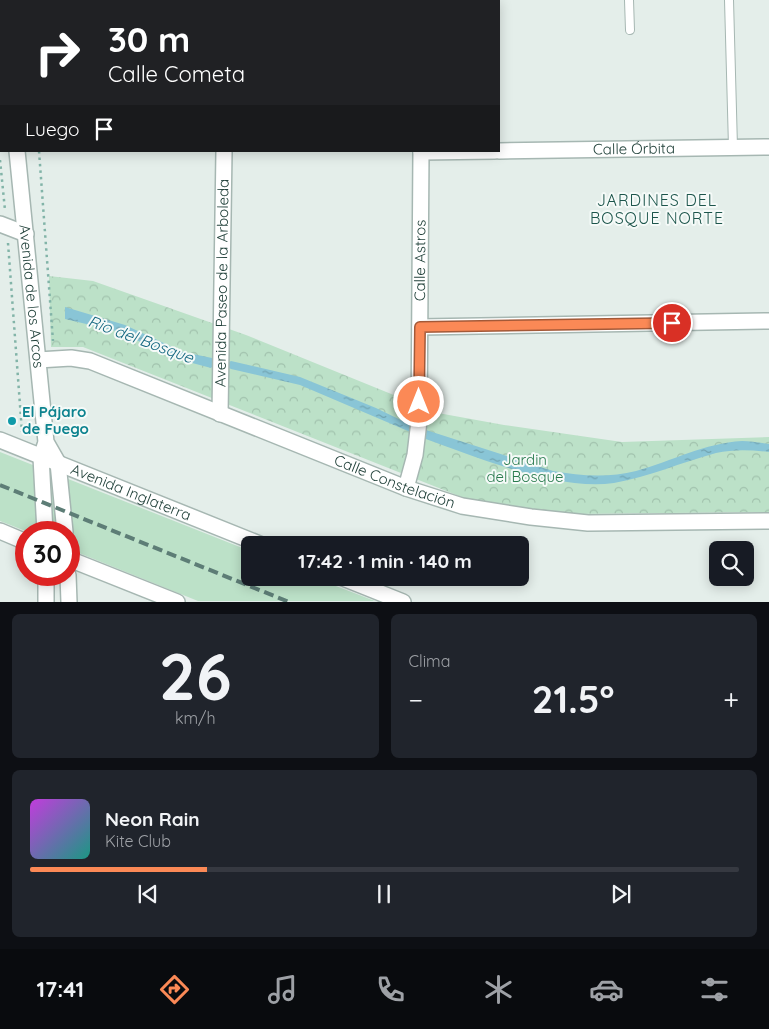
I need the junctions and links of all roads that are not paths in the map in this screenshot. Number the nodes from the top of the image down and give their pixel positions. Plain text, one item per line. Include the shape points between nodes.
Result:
1 (629, 0) edge
2 (729, 0) edge
3 (630, 30) dead end
4 (733, 147) junction
5 (769, 147) edge
6 (500, 151) edge
7 (17, 152) edge
8 (224, 152) edge
9 (421, 152) edge
10 (3, 225) edge
11 (26, 234) junction
12 (769, 321) edge
13 (420, 327) junction
14 (46, 359) junction
15 (220, 414) junction
16 (0, 440) edge
17 (46, 442) junction
18 (41, 457) junction
19 (58, 464) junction
20 (406, 488) junction
21 (45, 521) edge
22 (64, 521) edge
23 (769, 521) edge
24 (0, 531) edge
25 (15, 537) edge
26 (241, 537) edge
27 (80, 563) edge
28 (46, 586) edge
29 (68, 586) edge
30 (363, 586) edge
31 (46, 602) edge
32 (69, 602) edge
33 (177, 602) edge
34 (403, 602) edge

1 - 3 lane
2 - 4 lane
4 - 5 street, Calle Órbita
4 - 6 street, Calle Órbita
7 - 11 street, Avenida de los Arcos
8 - 15 street, Avenida Paseo de la Arboleda
9 - 13 street, Calle Astros
10 - 11 street
11 - 14 street, Avenida de los Arcos
12 - 13 street
13 - 20 street, Calle Astros via 419,421 415,455
14 - 15 street, Calle Constelación via 90,361
14 - 17 street, Avenida de los Arcos
15 - 20 street, Calle Constelación
16 - 18 street, Avenida Inglaterra
17 - 18 street, Avenida de los Arcos
17 - 19 street, Avenida de los Arcos
18 - 19 street, Avenida Inglaterra
18 - 21 street, Avenida de los Arcos
19 - 22 street, Avenida de los Arcos
19 - 26 street, Avenida Inglaterra
20 - 23 street, Calle Constelación via 462,506 562,521
24 - 25 street
27 - 33 street
28 - 31 street
29 - 32 street
30 - 34 street

